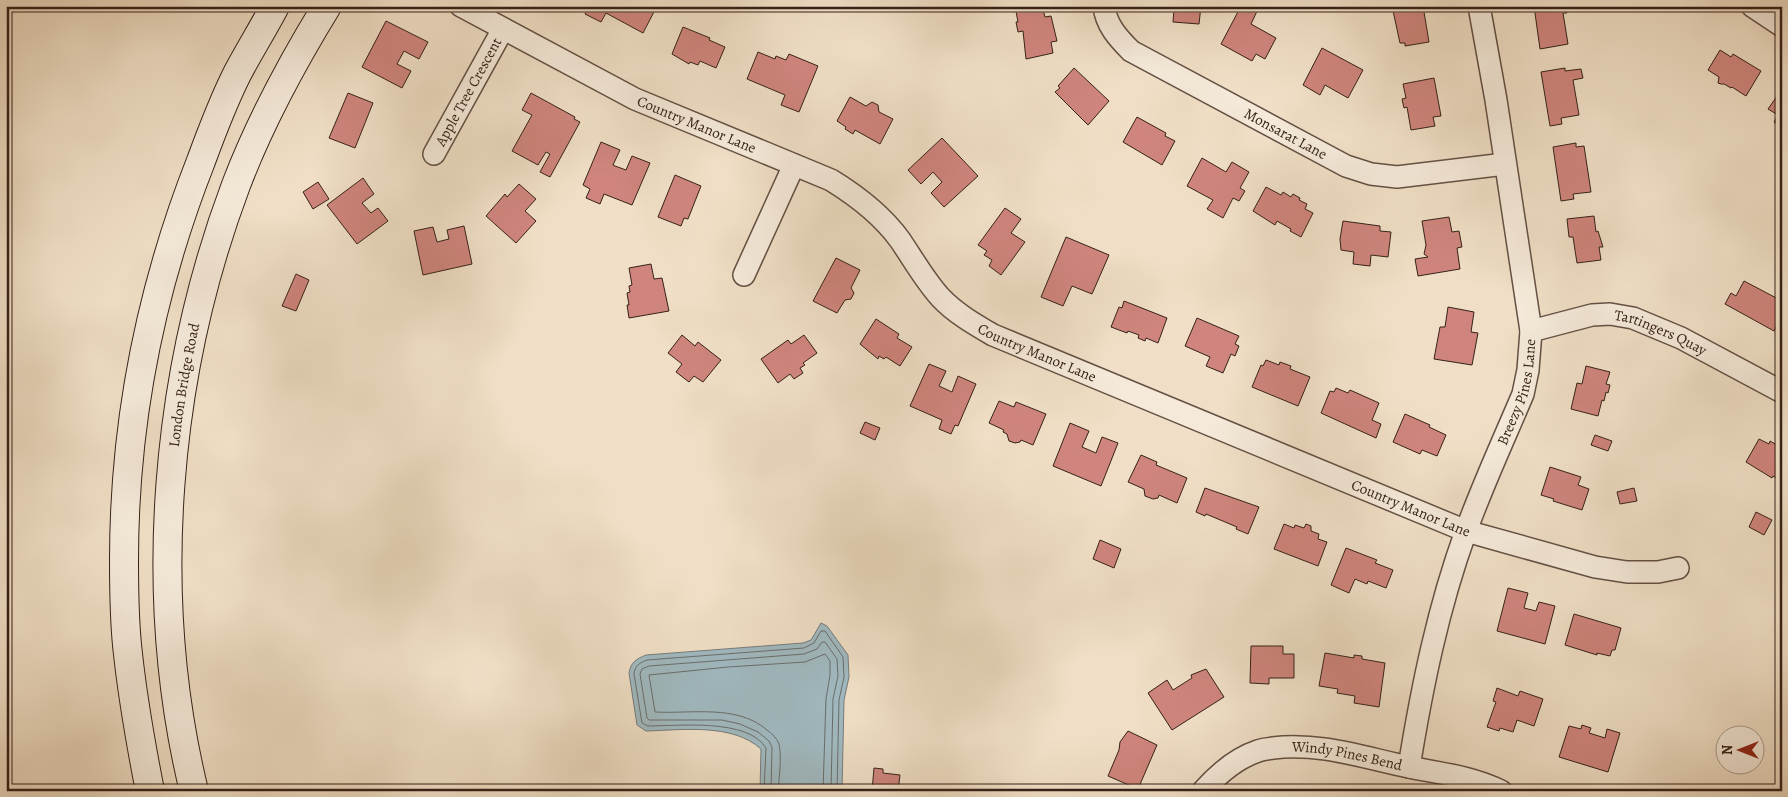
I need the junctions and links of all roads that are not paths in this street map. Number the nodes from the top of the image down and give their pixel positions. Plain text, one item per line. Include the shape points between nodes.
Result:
1 (275, 6) edge
2 (327, 6) edge
3 (461, 6) edge
4 (1104, 6) edge
5 (1479, 6) edge
6 (1752, 6) edge
7 (1782, 26) edge
8 (503, 29) junction
9 (434, 154) dead end
10 (1505, 164) junction
11 (794, 165) junction
12 (744, 275) dead end
13 (1531, 331) junction
14 (1782, 392) edge
15 (1466, 531) junction
16 (1678, 568) dead end
17 (1409, 767) junction
18 (150, 791) edge
19 (194, 791) edge
20 (1203, 791) edge
21 (1501, 791) edge

1 - 18 main road via 238,74 186,198 160,280 135,402 124,521 124,594 138,731
2 - 19 main road, London Bridge Road via 296,57 236,185 209,265 181,398 172,476 168,589 177,699
3 - 8 street, Country Manor Lane
4 - 10 street, Monsarat Lane via 1108,23 1131,51 1346,166 1371,174 1397,177
5 - 10 street, Breezy Pines Lane
6 - 7 street
8 - 9 street, Apple Tree Crescent
8 - 11 street, Country Manor Lane via 635,99
10 - 13 street, Breezy Pines Lane
11 - 12 street
11 - 15 street, Country Manor Lane via 831,180 878,215 941,298 963,317 993,335
13 - 14 street, Tartingers Quay via 1592,315 1633,318 1681,338
13 - 15 street, Breezy Pines Lane via 1523,394
15 - 16 street, Country Manor Lane via 1595,567 1636,572
15 - 17 street, Breezy Pines Lane via 1432,643
17 - 20 street, Windy Pines Bend via 1324,749 1286,746 1259,750 1236,762 1214,778
17 - 21 street, Windy Pines Bend via 1456,775

